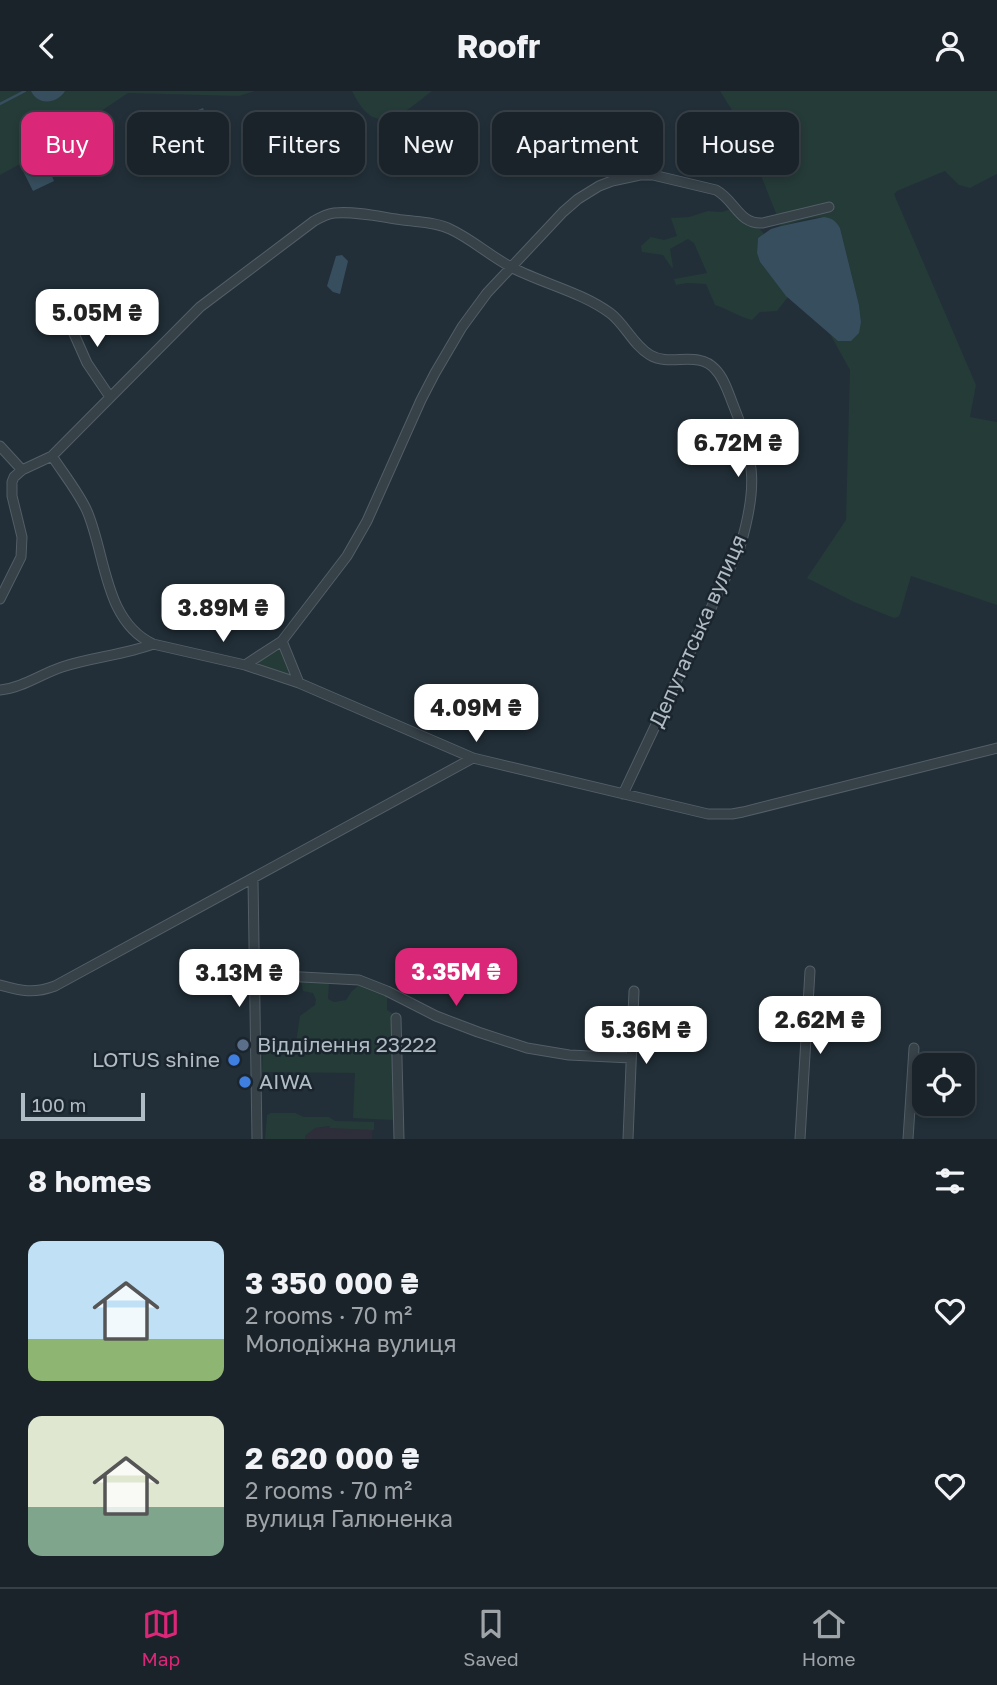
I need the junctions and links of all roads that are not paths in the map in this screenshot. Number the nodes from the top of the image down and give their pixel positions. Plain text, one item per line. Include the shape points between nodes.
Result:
1 (829, 207) dead end
2 (511, 268) junction
3 (70, 304) dead end
4 (110, 397) junction
5 (0, 446) edge
6 (52, 456) junction
7 (22, 470) junction
8 (0, 599) edge
9 (282, 641) junction
10 (153, 644) junction
11 (245, 665) junction
12 (299, 683) junction
13 (0, 690) edge
14 (997, 748) edge
15 (473, 758) junction
16 (623, 794) junction
17 (253, 880) junction
18 (810, 971) dead end
19 (283, 977) dead end
20 (0, 985) edge
21 (634, 991) dead end
22 (397, 1018) dead end
23 (914, 1048) dead end
24 (631, 1058) junction
25 (257, 1139) edge
26 (399, 1139) edge
27 (628, 1139) edge
28 (800, 1139) edge
29 (908, 1139) edge

1 - 2 street via 755,224 716,190 653,175 629,177 599,186 578,199
2 - 4 street via 445,227 360,214 328,214 200,307
2 - 9 street via 480,302 435,373 347,556
2 - 16 street, Депутатська вулиця via 603,308 652,356 709,363 721,377 749,448 752,482 740,547
3 - 4 street via 67,318 87,363
4 - 6 street
5 - 7 street
6 - 7 street
6 - 10 street via 87,510 113,596 127,623
7 - 8 street via 11,487 22,537 21,557
9 - 11 street
9 - 12 street
10 - 11 street
10 - 13 street via 64,666
11 - 12 street
12 - 15 street
14 - 16 street via 732,814 708,814
15 - 16 street
15 - 17 street
17 - 20 street via 55,986 27,992
17 - 25 street
18 - 28 street
19 - 24 street via 359,980 511,1044 556,1053
21 - 24 street
22 - 26 street
23 - 29 street
24 - 27 street

